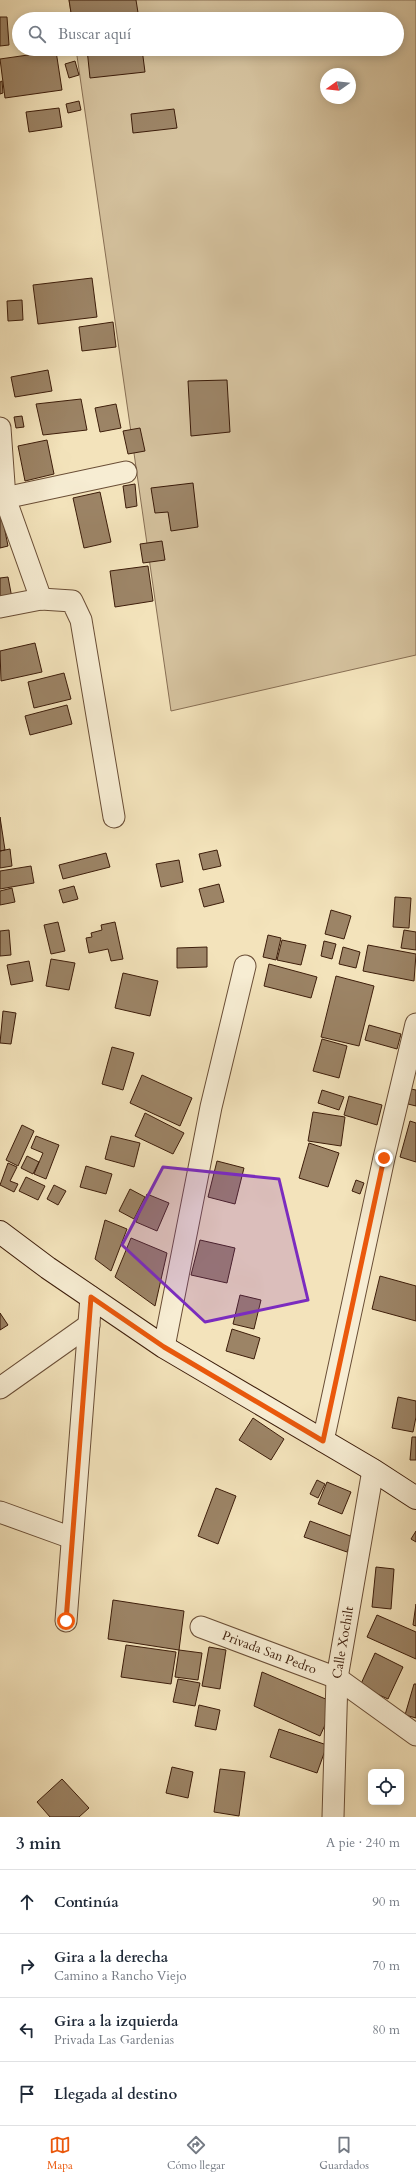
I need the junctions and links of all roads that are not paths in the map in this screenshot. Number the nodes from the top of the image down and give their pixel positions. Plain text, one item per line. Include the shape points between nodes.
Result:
1 (0, 428) edge
2 (126, 472) dead end
3 (3, 498) edge
4 (42, 599) junction
5 (0, 607) edge
6 (114, 817) dead end
7 (245, 966) dead end
8 (416, 1024) edge
9 (0, 1232) edge
10 (91, 1297) junction
11 (89, 1325) junction
12 (164, 1347) junction
13 (0, 1388) edge
14 (323, 1441) junction
15 (373, 1470) junction
16 (413, 1494) edge
17 (0, 1512) edge
18 (72, 1538) junction
19 (66, 1621) dead end
20 (200, 1627) dead end
21 (337, 1678) junction
22 (416, 1735) edge
23 (333, 1817) edge

1 - 3 street
2 - 3 street
3 - 4 street
4 - 5 street
4 - 6 street via 72,601 81,620
7 - 12 street via 211,1107
8 - 14 street via 382,1166
9 - 10 street
10 - 11 street
10 - 12 street
11 - 13 street
11 - 18 street
12 - 14 street
14 - 15 street
15 - 16 street
15 - 21 street, Calle Xochilt
17 - 18 street
18 - 19 street
20 - 21 street, Privada San Pedro
21 - 22 street, Privada San Pedro
21 - 23 street, Calle Xochilt

